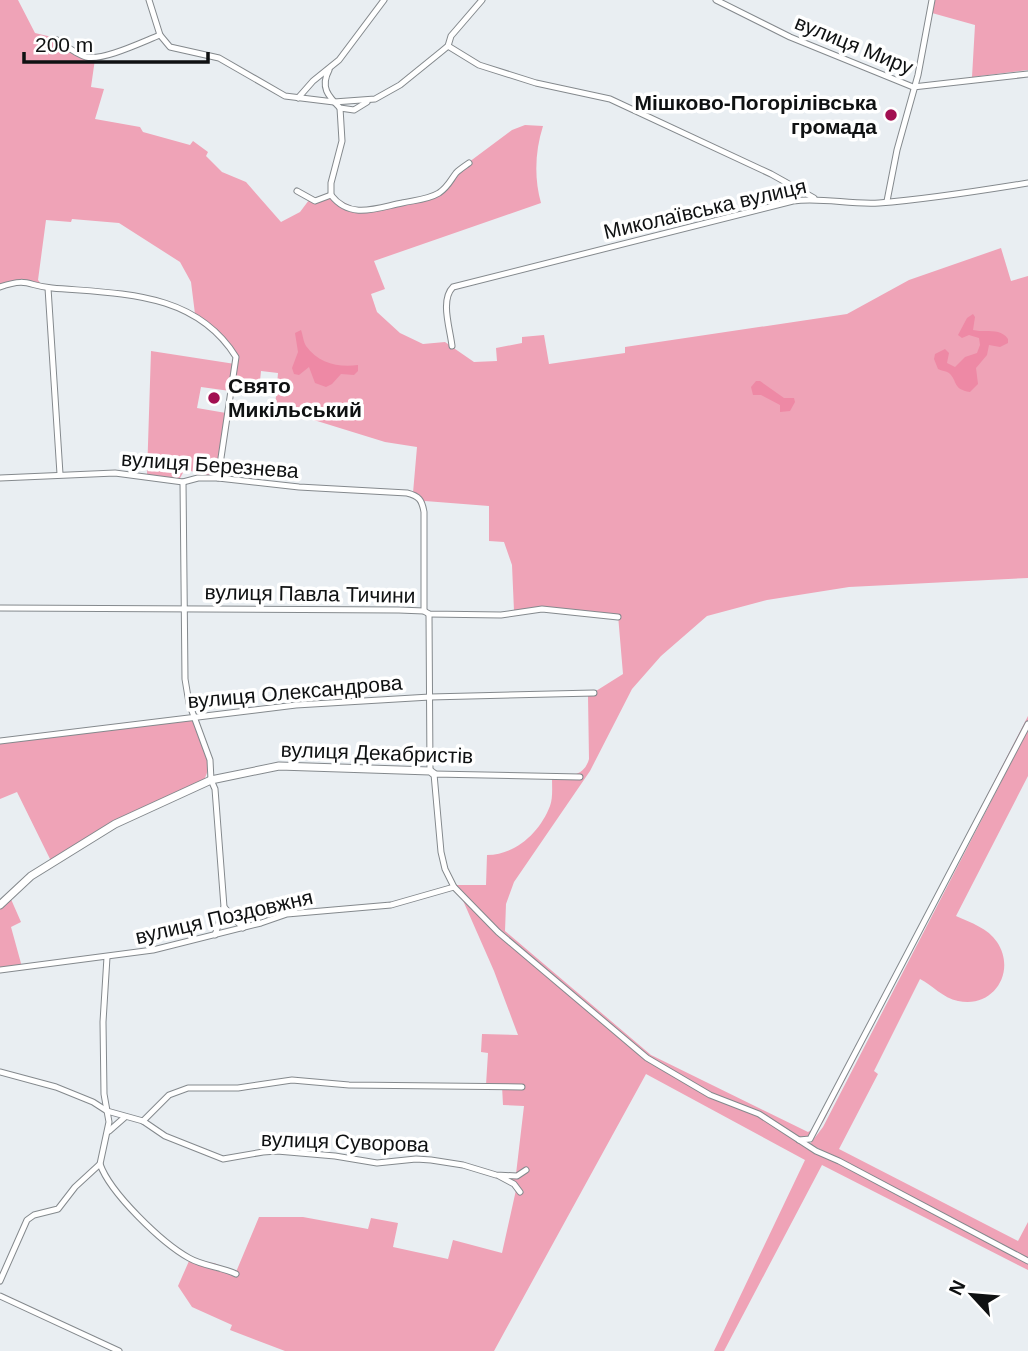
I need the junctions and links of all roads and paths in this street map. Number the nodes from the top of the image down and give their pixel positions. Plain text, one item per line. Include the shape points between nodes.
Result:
1 (149, 0) edge
2 (384, 0) edge
3 (482, 0) edge
4 (716, 0) edge
5 (932, 0) edge
6 (160, 35) junction
7 (57, 40) dead end
8 (448, 46) junction
9 (329, 70) junction
10 (1028, 74) edge
11 (914, 87) junction
12 (298, 98) junction
13 (370, 101) junction
14 (334, 102) junction
15 (340, 108) junction
16 (469, 163) dead end
17 (1028, 183) edge
18 (297, 191) dead end
19 (331, 195) junction
20 (814, 198) junction
21 (887, 201) junction
22 (0, 287) edge
23 (48, 288) junction
24 (452, 346) dead end
25 (60, 474) junction
26 (0, 478) edge
27 (218, 478) junction
28 (183, 482) junction
29 (0, 608) edge
30 (186, 608) junction
31 (426, 612) junction
32 (618, 617) dead end
33 (594, 693) dead end
34 (430, 697) junction
35 (194, 717) junction
36 (1028, 724) edge
37 (0, 741) edge
38 (432, 772) junction
39 (580, 777) dead end
40 (211, 780) junction
41 (454, 887) junction
42 (0, 905) edge
43 (224, 907) junction
44 (243, 928) junction
45 (215, 935) junction
46 (107, 957) junction
47 (0, 970) edge
48 (0, 1072) edge
49 (522, 1087) dead end
50 (107, 1111) junction
51 (125, 1117) junction
52 (143, 1121) junction
53 (109, 1131) junction
54 (810, 1139) junction
55 (798, 1140) junction
56 (807, 1146) junction
57 (100, 1164) junction
58 (526, 1170) dead end
59 (496, 1175) junction
60 (520, 1192) dead end
61 (1028, 1261) edge
62 (236, 1274) dead end
63 (0, 1281) edge
64 (0, 1296) edge
65 (118, 1351) edge

1 - 6 street
2 - 9 street
3 - 8 street via 451,36
4 - 11 street, вулиця Миру via 790,37
5 - 11 street
6 - 7 street via 91,58
6 - 12 street via 170,47 219,58 271,89
8 - 13 street via 400,85
8 - 20 street via 479,65 610,99
9 - 12 street
9 - 14 street via 324,85
10 - 11 street, вулиця Миру
11 - 21 street
12 - 14 street
13 - 14 street
13 - 15 street via 354,110
14 - 15 street
15 - 19 street via 342,141
16 - 19 street via 448,187 421,200 366,212 349,208
17 - 21 street, Миколаївська вулиця
18 - 19 street via 315,201
20 - 21 street, Миколаївська вулиця
20 - 24 street, Миколаївська вулиця via 453,287 446,302
22 - 23 street via 25,281
23 - 25 street
23 - 27 street via 129,294 168,303 198,317 233,353 236,364
25 - 26 street, вулиця Березнева
25 - 28 street, вулиця Березнева via 134,474
27 - 28 street, вулиця Березнева
27 - 31 street, вулиця Березнева via 417,496 424,512
28 - 30 street
29 - 30 street, вулиця Павла Тичини
30 - 31 street, вулиця Павла Тичини
30 - 35 street via 186,679
31 - 32 street, вулиця Павла Тичини via 501,615 542,609
31 - 34 street
33 - 34 street, вулиця Олександрова
34 - 35 street, вулиця Олександрова
34 - 38 street
35 - 37 street, вулиця Олександрова
35 - 40 street via 210,760
36 - 54 street
38 - 39 street, вулиця Декабристів
38 - 40 street, вулиця Декабристів via 279,766
38 - 41 street via 441,852
40 - 42 street, вулиця Декабристів via 115,824 22,883
40 - 43 street
41 - 44 street, вулиця Поздовжня via 391,905 300,912
41 - 55 street via 498,932 647,1058 710,1094 759,1114
43 - 44 street
43 - 45 street
44 - 45 street, вулиця Поздовжня
45 - 46 street, вулиця Поздовжня
46 - 47 street, вулиця Поздовжня
46 - 50 street via 103,1023
48 - 50 street, вулиця Суворова via 56,1087
49 - 52 street via 329,1085 292,1080 239,1088 188,1088 169,1095
50 - 51 street, вулиця Суворова
50 - 53 street
51 - 52 street, вулиця Суворова
51 - 53 street
52 - 59 street, вулиця Суворова via 165,1136 223,1159 263,1152 377,1163 416,1159 463,1164
53 - 57 street
54 - 55 street
54 - 56 street
55 - 56 street
56 - 61 street
57 - 62 street via 108,1182 162,1240 189,1258
57 - 63 street via 58,1209 30,1217
58 - 59 street, вулиця Суворова via 517,1176
59 - 60 street, вулиця Суворова
64 - 65 street

